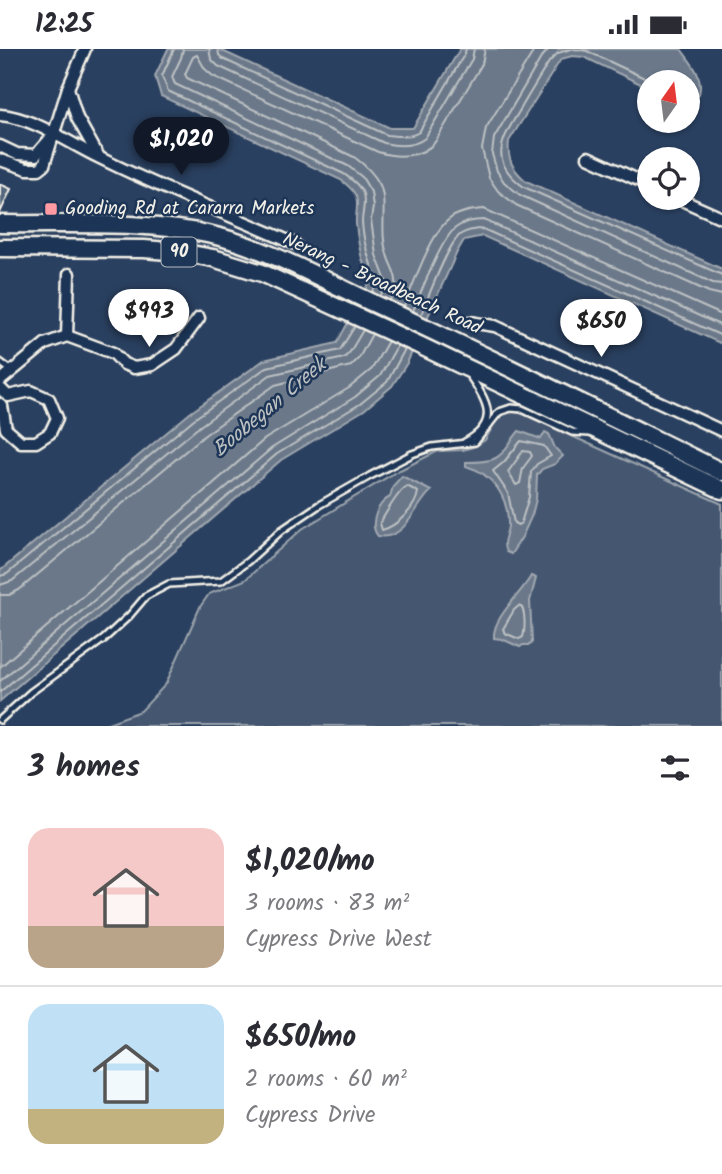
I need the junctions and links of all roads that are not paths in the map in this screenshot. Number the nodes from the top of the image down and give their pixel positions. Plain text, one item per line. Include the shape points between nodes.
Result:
1 (85, 49) edge
2 (68, 88) junction
3 (0, 115) edge
4 (54, 134) junction
5 (0, 146) edge
6 (589, 157) dead end
7 (99, 158) junction
8 (0, 160) edge
9 (637, 179) edge
10 (700, 206) edge
11 (721, 214) edge
12 (0, 224) edge
13 (295, 244) dead end
14 (0, 248) edge
15 (69, 274) dead end
16 (199, 318) dead end
17 (470, 322) dead end
18 (67, 336) junction
19 (0, 362) edge
20 (461, 365) junction
21 (12, 371) junction
22 (0, 381) edge
23 (0, 388) edge
24 (0, 404) edge
25 (487, 405) junction
26 (499, 412) junction
27 (722, 431) edge
28 (604, 433) junction
29 (462, 443) junction
30 (722, 472) edge
31 (722, 490) edge
32 (0, 720) edge

1 - 2 street
2 - 4 street
2 - 7 street via 77,118
3 - 4 street via 11,115
4 - 5 street via 36,155 17,154
4 - 7 street
4 - 8 street via 39,169
6 - 9 street
7 - 13 street
10 - 11 street
12 - 30 main road, Nerang - Broadbeach Road / 90 via 151,226 251,247
14 - 20 main road, Nerang - Broadbeach Road / 90 via 194,254 262,273
15 - 18 street
16 - 18 street via 176,349 142,368 124,365 113,353
17 - 27 street via 495,326
18 - 21 street via 45,344
19 - 21 lane
20 - 25 lane
20 - 28 main road, Nerang - Broadbeach Road / 90
21 - 22 street
23 - 24 street via 8,396 31,391 49,399 57,418 50,433 36,442 21,442 6,429
25 - 26 lane
25 - 29 lane via 482,426
26 - 28 lane via 522,409 577,433
26 - 29 lane via 479,439
28 - 31 main road, Nerang - Broadbeach Road / 90
29 - 32 lane via 411,454 319,505 221,581 169,584 146,596 104,639

